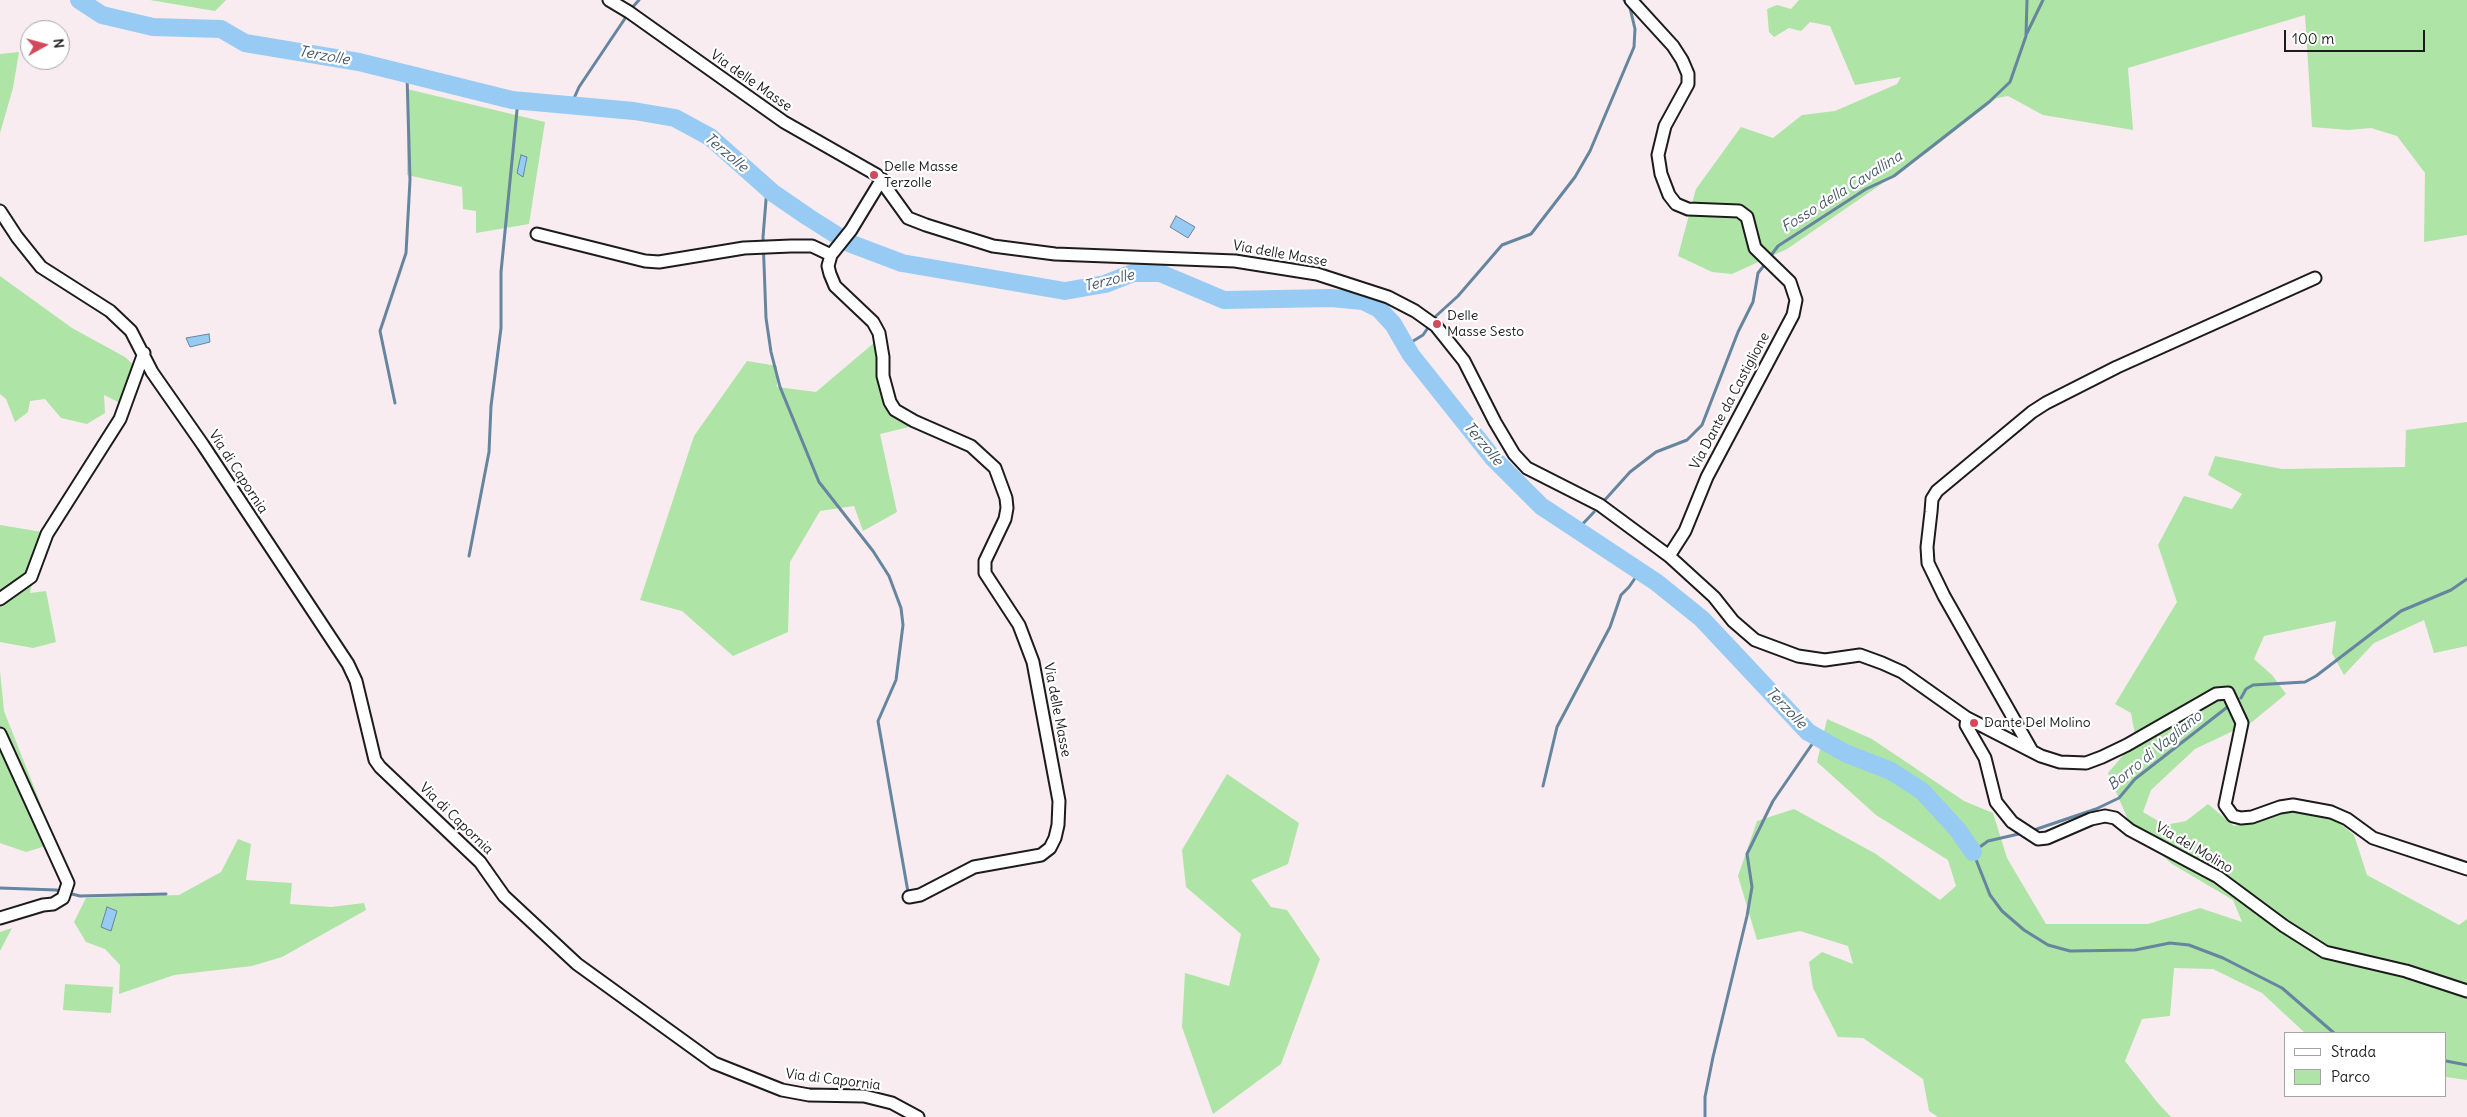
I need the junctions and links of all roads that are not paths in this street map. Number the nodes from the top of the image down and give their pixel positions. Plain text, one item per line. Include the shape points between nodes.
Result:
1 (609, 0) edge
2 (1632, 0) edge
3 (882, 179) junction
4 (0, 211) edge
5 (537, 234) dead end
6 (832, 254) junction
7 (2315, 278) dead end
8 (144, 353) junction
9 (1670, 556) junction
10 (0, 599) edge
11 (1967, 718) junction
12 (0, 734) edge
13 (2032, 752) junction
14 (2467, 869) edge
15 (909, 897) dead end
16 (0, 918) edge
17 (2467, 991) edge
18 (918, 1117) edge

1 - 3 street, Via delle Masse via 784,122
2 - 9 street, Via Dante da Castiglione via 1673,46 1688,74 1688,84 1665,126 1658,155 1669,196 1676,204 1688,209 1734,211 1747,216 1758,252 1793,287 1796,300 1793,315 1707,477 1685,531
3 - 6 street
3 - 9 street, Via delle Masse via 908,218 993,246 1054,254 1235,261 1318,274 1388,297 1429,321 1464,361 1495,422 1514,454 1527,468 1600,505
4 - 8 street, Via di Capornia via 41,267 110,311 131,331
5 - 6 street via 659,262 777,246 812,246
6 - 15 street, Via delle Masse via 828,266 832,281 873,322 879,333 885,386 895,410 971,446 995,468 1006,508 1005,520 984,561 985,573 1019,625 1033,662 1059,801 1055,838 1041,855 974,867 920,895
7 - 13 street via 2117,367 2046,403 1937,491 1932,499 1928,562
8 - 10 street via 120,419 47,534 31,577
8 - 18 street, Via di Capornia via 152,372 348,664 356,682 375,760 480,862 504,896 577,964 714,1063 782,1090 809,1095 864,1096 892,1103
9 - 11 street via 1714,597 1733,622 1755,640 1798,656 1825,660 1860,655 1882,663 1902,672
11 - 13 street
11 - 17 street, Via del Molino via 1966,725 1985,758 1996,802 2012,822 2038,839 2091,819 2116,818 2130,830 2218,877 2325,952 2406,971
12 - 16 street via 68,883 65,894 54,904 43,904
13 - 14 street via 2060,762 2086,763 2126,745 2216,694 2228,693 2242,723 2225,805 2233,816 2241,818 2293,806 2330,812 2347,819 2373,838

